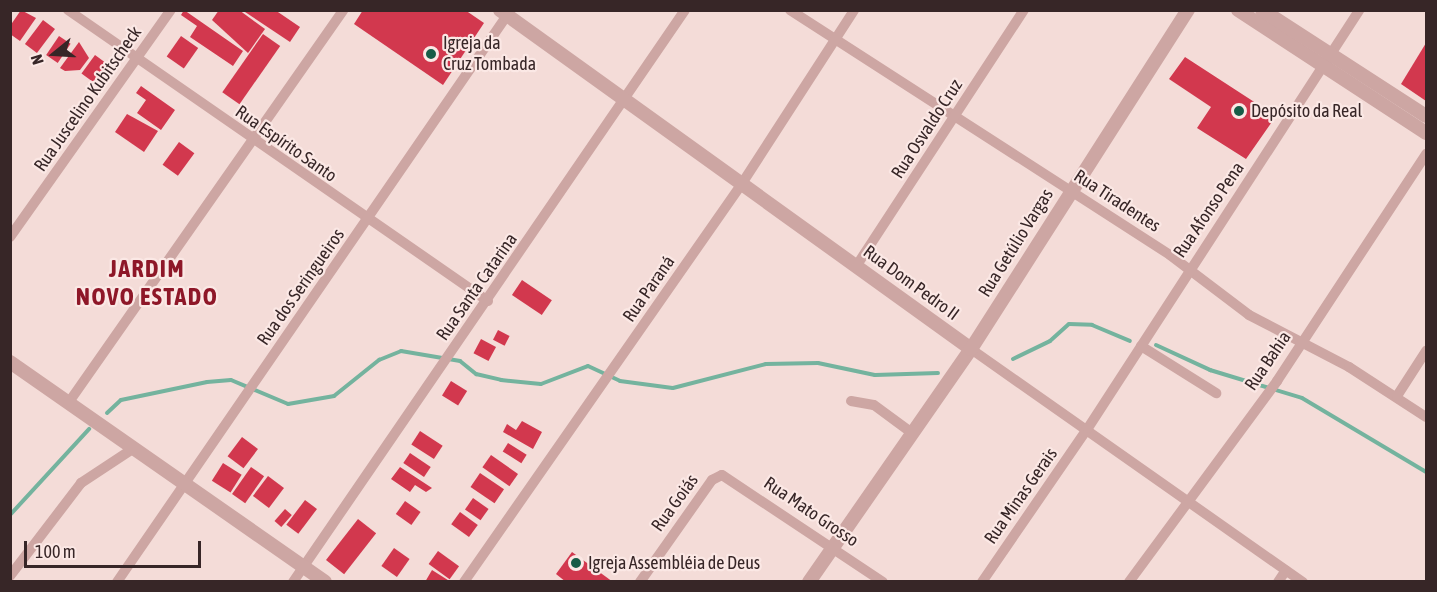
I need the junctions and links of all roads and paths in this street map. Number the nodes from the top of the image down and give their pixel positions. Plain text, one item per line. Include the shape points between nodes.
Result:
1 (68, 10) edge
2 (171, 10) edge
3 (343, 10) edge
4 (685, 10) edge
5 (790, 10) edge
6 (854, 10) edge
7 (1024, 10) edge
8 (1188, 10) edge
9 (1238, 10) edge
10 (1262, 10) edge
11 (1359, 10) edge
12 (506, 12) edge
13 (836, 39) junction
14 (137, 58) junction
15 (1328, 61) junction
16 (626, 101) junction
17 (1426, 116) edge
18 (956, 117) junction
19 (1426, 133) edge
20 (253, 141) junction
21 (1426, 154) edge
22 (741, 185) junction
23 (1070, 191) junction
24 (368, 220) junction
25 (10, 237) edge
26 (857, 265) junction
27 (1189, 270) junction
28 (488, 301) junction
29 (1302, 342) junction
30 (1141, 346) junction
31 (971, 349) junction
32 (1426, 351) edge
33 (10, 362) edge
34 (1216, 393) dead end
35 (1397, 396) junction
36 (851, 401) dead end
37 (69, 402) junction
38 (1426, 417) edge
39 (1088, 429) junction
40 (912, 433) junction
41 (134, 448) junction
42 (718, 476) joint
43 (184, 483) junction
44 (1186, 499) junction
45 (833, 547) junction
46 (304, 567) junction
47 (1286, 570) junction
48 (10, 576) edge
49 (117, 582) edge
50 (293, 582) edge
51 (325, 582) edge
52 (464, 582) edge
53 (640, 582) edge
54 (809, 582) edge
55 (883, 582) edge
56 (982, 582) edge
57 (1129, 582) edge
58 (1278, 582) edge
59 (1303, 582) edge

1 - 14 street, Rua Espírito Santo
2 - 14 street, Rua Juscelino Kubitscheck
3 - 20 street
4 - 16 street, Rua Santa Catarina
5 - 13 street, Rua Tiradentes
6 - 13 street, Rua Paraná
7 - 18 street, Rua Osvaldo Cruz
8 - 23 street, Rua Getúlio Vargas
9 - 15 street
10 - 15 street
11 - 15 street, Rua Afonso Pena
12 - 16 street, Rua Dom Pedro II
12 - 24 street, Rua dos Seringueiros
13 - 18 street, Rua Tiradentes
13 - 22 street, Rua Paraná
14 - 20 street, Rua Espírito Santo
14 - 25 street, Rua Juscelino Kubitscheck
15 - 17 street
15 - 19 street
15 - 27 street, Rua Afonso Pena
16 - 22 street, Rua Dom Pedro II
16 - 28 street, Rua Santa Catarina
18 - 23 street, Rua Tiradentes
18 - 26 street, Rua Osvaldo Cruz
20 - 24 street, Rua Espírito Santo
20 - 37 street
21 - 29 street, Rua Bahia
22 - 26 street, Rua Dom Pedro II
22 - 52 street, Rua Paraná
23 - 27 street, Rua Tiradentes
23 - 31 street, Rua Getúlio Vargas
24 - 28 street, Rua Espírito Santo
24 - 43 street, Rua dos Seringueiros
26 - 31 street, Rua Dom Pedro II
27 - 29 street, Rua Tiradentes via 1249,315
27 - 30 street, Rua Afonso Pena
28 - 46 street, Rua Santa Catarina
29 - 35 street, Rua Tiradentes
29 - 44 street, Rua Bahia
30 - 34 street
30 - 39 street, Rua Afonso Pena
31 - 39 street, Rua Dom Pedro II
31 - 40 street, Rua Getúlio Vargas
32 - 35 street
33 - 37 street
35 - 38 street, Rua Tiradentes
36 - 40 street via 874,405
37 - 41 street
39 - 44 street, Rua Dom Pedro II
39 - 56 street, Rua Minas Gerais
40 - 45 street, Rua Getúlio Vargas
41 - 43 street
41 - 48 street via 81,483
42 - 45 street, Rua Mato Grosso
42 - 53 street, Rua Goiás
43 - 46 street
43 - 49 street, Rua dos Seringueiros
44 - 47 street, Rua Dom Pedro II
44 - 57 street, Rua Bahia
45 - 54 street, Rua Getúlio Vargas
45 - 55 street, Rua Mato Grosso
46 - 50 street, Rua Santa Catarina
46 - 51 street
47 - 58 street
47 - 59 street, Rua Dom Pedro II

